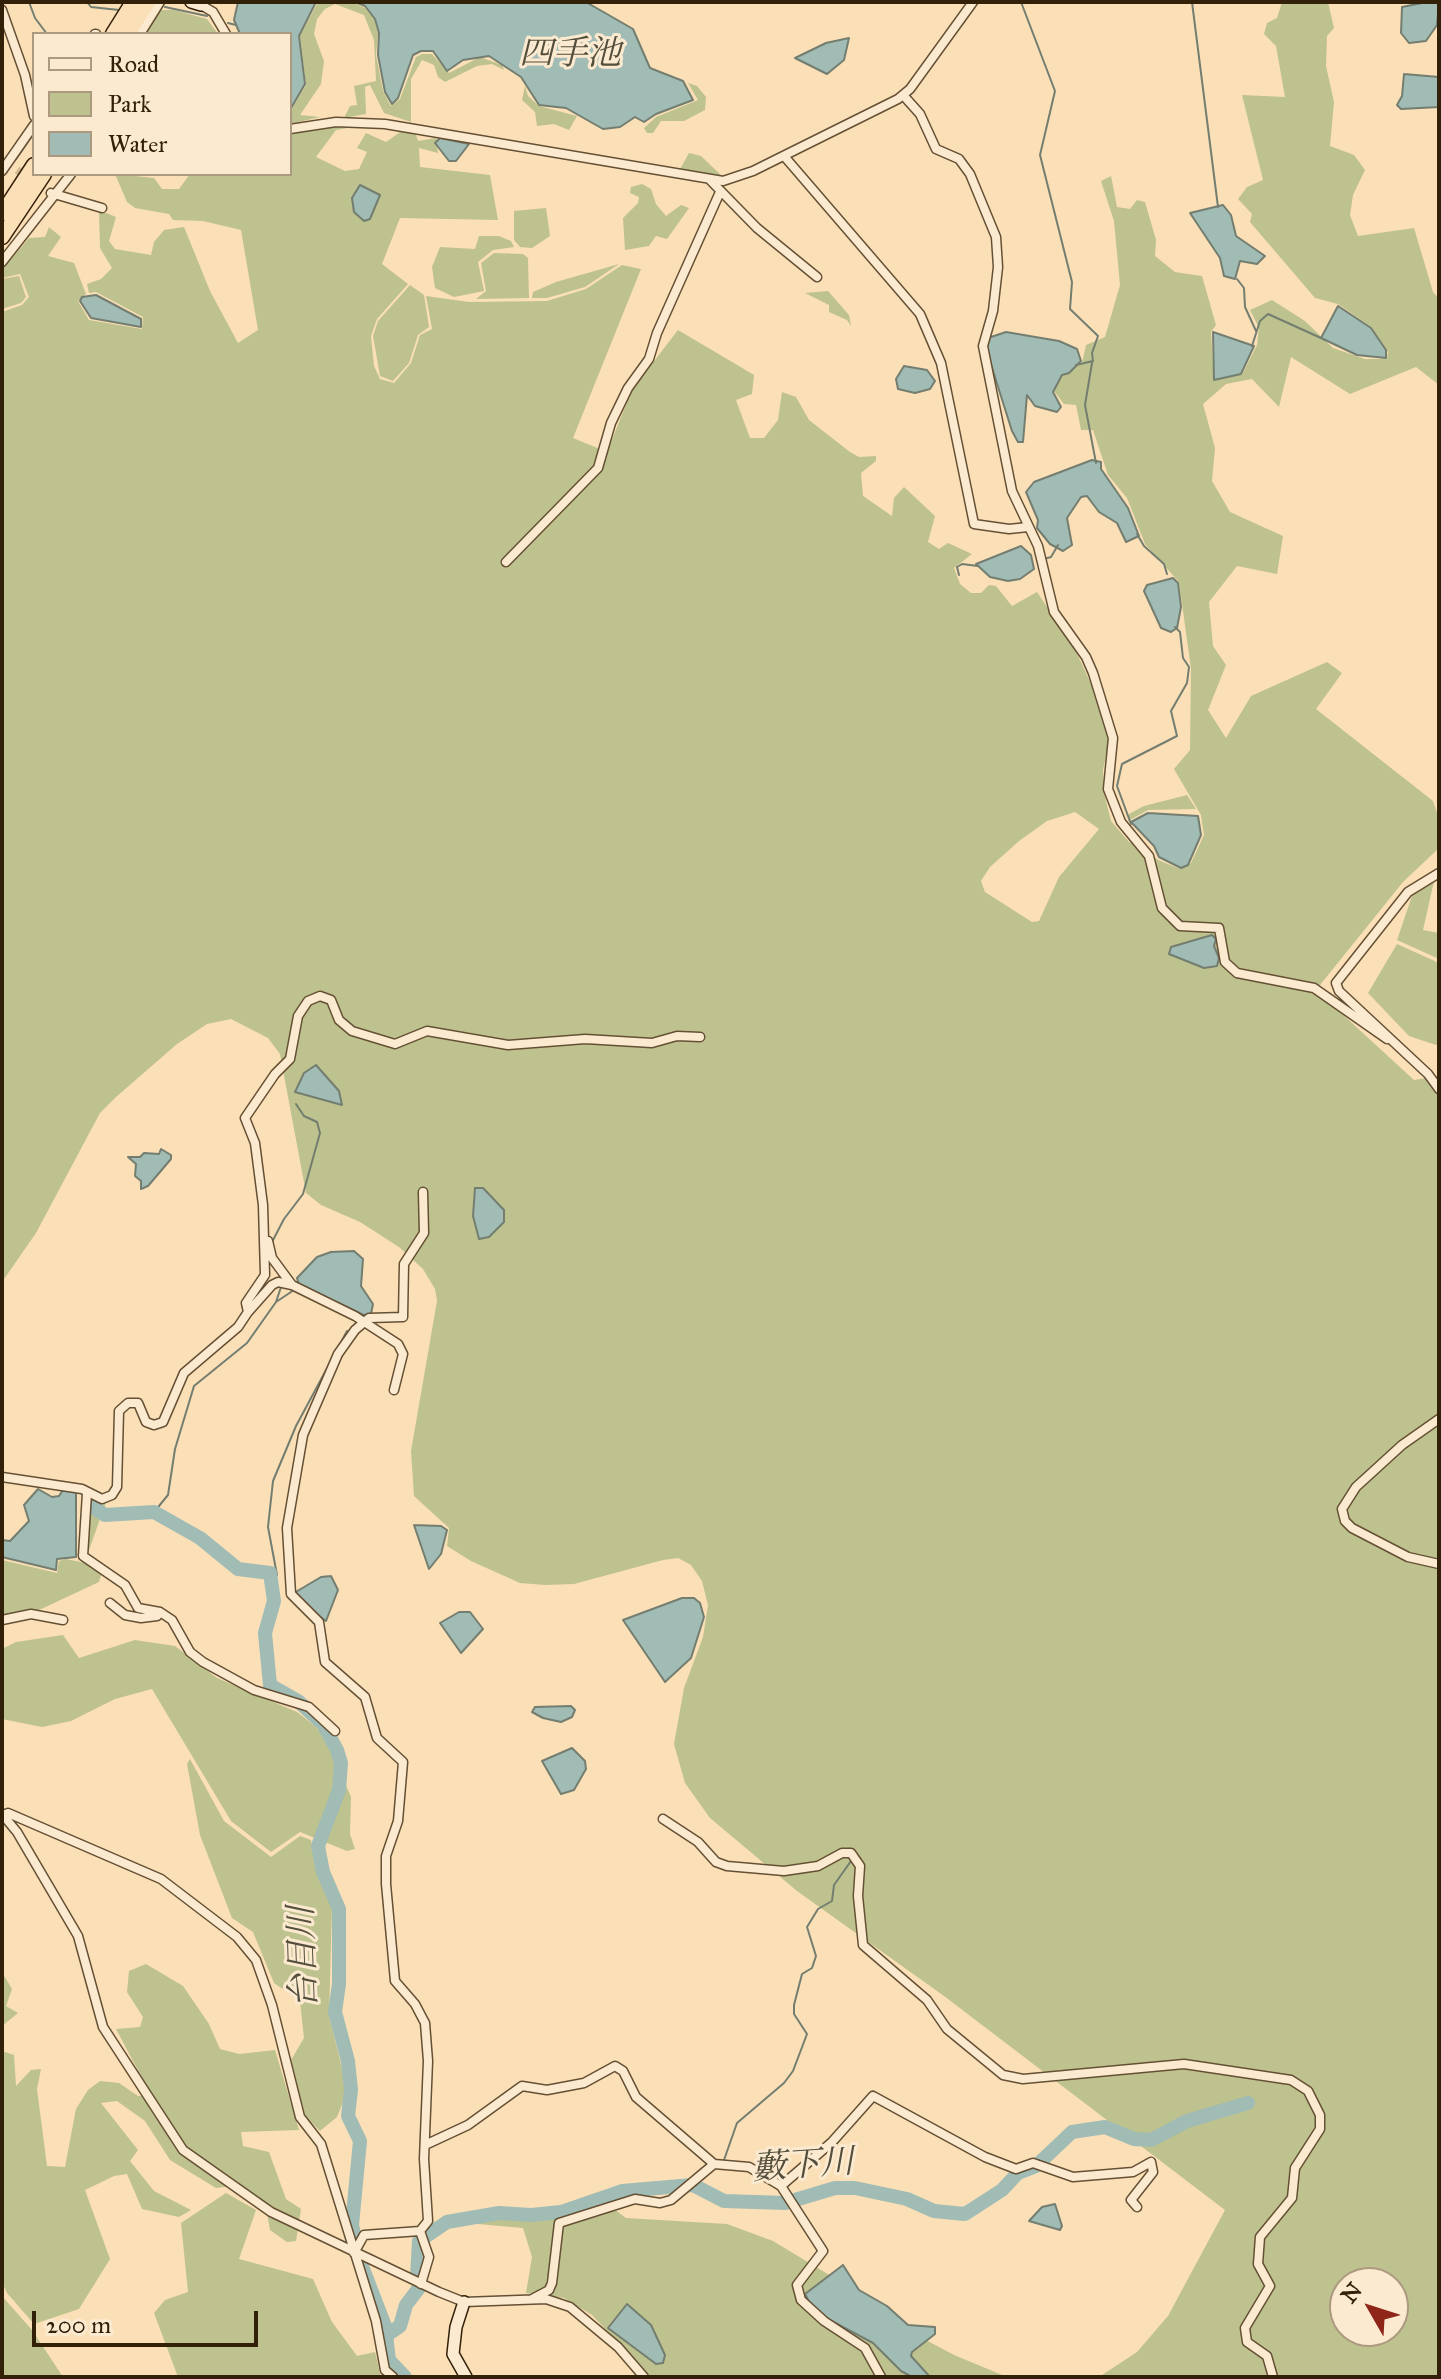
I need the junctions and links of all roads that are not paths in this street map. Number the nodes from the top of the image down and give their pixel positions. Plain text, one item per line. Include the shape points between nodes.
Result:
1 (133, 2) edge
2 (148, 2) edge
3 (160, 2) edge
4 (973, 2) edge
5 (199, 3) edge
6 (2, 10) edge
7 (114, 32) edge
8 (129, 32) edge
9 (141, 32) edge
10 (225, 32) edge
11 (903, 95) junction
12 (32, 107) edge
13 (32, 128) edge
14 (292, 129) edge
15 (784, 156) junction
16 (5, 168) edge
17 (32, 168) edge
18 (17, 170) tunnel mouth
19 (43, 176) edge
20 (69, 176) edge
21 (711, 181) junction
22 (720, 192) junction
23 (53, 195) junction
24 (102, 208) dead end
25 (2, 214) edge
26 (2, 237) edge
27 (2, 262) edge
28 (817, 277) dead end
29 (1028, 527) junction
30 (506, 562) dead end
31 (1439, 873) edge
32 (700, 1037) dead end
33 (1387, 1039) junction
34 (1428, 1074) junction
35 (1439, 1074) edge
36 (1439, 1089) edge
37 (423, 1192) dead end
38 (266, 1232) junction
39 (286, 1283) junction
40 (248, 1312) junction
41 (364, 1322) junction
42 (394, 1390) dead end
43 (1439, 1419) edge
44 (2, 1477) edge
45 (87, 1493) junction
46 (1439, 1564) edge
47 (110, 1603) dead end
48 (2, 1620) edge
49 (63, 1620) dead end
50 (178, 1629) junction
51 (335, 1731) dead end
52 (3, 1814) edge
53 (663, 1819) dead end
54 (425, 2145) junction
55 (714, 2164) junction
56 (781, 2186) junction
57 (1137, 2207) dead end
58 (421, 2234) junction
59 (354, 2253) junction
60 (421, 2284) junction
61 (532, 2299) junction
62 (464, 2302) junction
63 (393, 2377) edge
64 (466, 2377) edge
65 (644, 2377) edge
66 (881, 2377) edge
67 (1273, 2377) edge

1 - 7 highway
2 - 8 highway
3 - 9 street
4 - 11 street
5 - 10 street via 213,12
6 - 12 street
11 - 15 street
11 - 29 street via 920,114 936,149 954,155 970,174 996,237 993,311 983,346 1012,491
13 - 16 street
14 - 21 street via 336,122 385,124
15 - 21 street via 736,179
15 - 29 street via 920,314 941,363 974,524
16 - 18 street
17 - 25 highway
19 - 26 highway
20 - 23 street
21 - 22 street
22 - 28 street
22 - 30 street via 649,359 611,423 598,468
23 - 24 street
23 - 27 street
29 - 33 street via 1054,612 1086,657 1113,738 1108,789 1121,822 1149,856 1166,915 1180,926 1219,928 1225,962 1237,973 1314,988
31 - 33 street via 1408,892 1337,978 1339,991
32 - 38 street via 508,1045 427,1031 395,1044 352,1031 339,1020 331,1000 315,997 300,1010 290,1059 245,1118 255,1143
33 - 34 street
34 - 35 street
34 - 36 street
37 - 41 street via 426,1223 404,1264 403,1317
38 - 39 street via 272,1259
38 - 40 street via 265,1275 246,1303
39 - 40 street via 266,1290
39 - 41 street
40 - 45 street via 184,1373 163,1422 146,1422 138,1403 122,1406 117,1417 115,1492 102,1499
41 - 42 street via 398,1344 403,1354
41 - 54 street via 338,1354 303,1435 287,1528 290,1589 294,1600 319,1622 328,1667 365,1697 377,1738 403,1762 386,1884 395,1981 425,2023
43 - 46 street via 1356,1487 1342,1509 1352,1528 1408,1557
44 - 45 street
45 - 50 street via 83,1556 125,1585 138,1608 165,1614
47 - 50 street via 125,1615 162,1617
48 - 49 street via 31,1614
50 - 51 street via 190,1652 210,1667 254,1690 302,1705
52 - 59 street via 83,1947 103,2027 175,2141 254,2203
52 - 59 street via 161,1879 237,1937 256,1960 300,2117 321,2144
53 - 67 street via 727,1866 784,1871 851,1853 860,1866 863,1945 927,2000 947,2029 1003,2075 1023,2079 1184,2064 1291,2080 1308,2091 1320,2115 1320,2129 1295,2168 1292,2198 1260,2237 1258,2264 1270,2286 1245,2328 1245,2339 1267,2356
54 - 55 street via 468,2125 522,2086 547,2090 584,2083 615,2066 636,2097
54 - 58 street via 428,2221
55 - 56 street via 749,2167
55 - 61 street via 671,2200 635,2199 559,2223 552,2283
56 - 57 street via 832,2142 873,2096 1016,2169 1038,2165 1073,2177 1133,2172 1151,2162 1153,2172 1131,2200
56 - 66 street via 823,2251 797,2285 797,2294 824,2321 865,2348
58 - 59 street via 364,2235
58 - 60 street via 429,2257
59 - 60 street
59 - 63 street via 385,2370
60 - 62 street
61 - 62 street
61 - 65 street via 559,2301 581,2313
62 - 64 street via 453,2348

